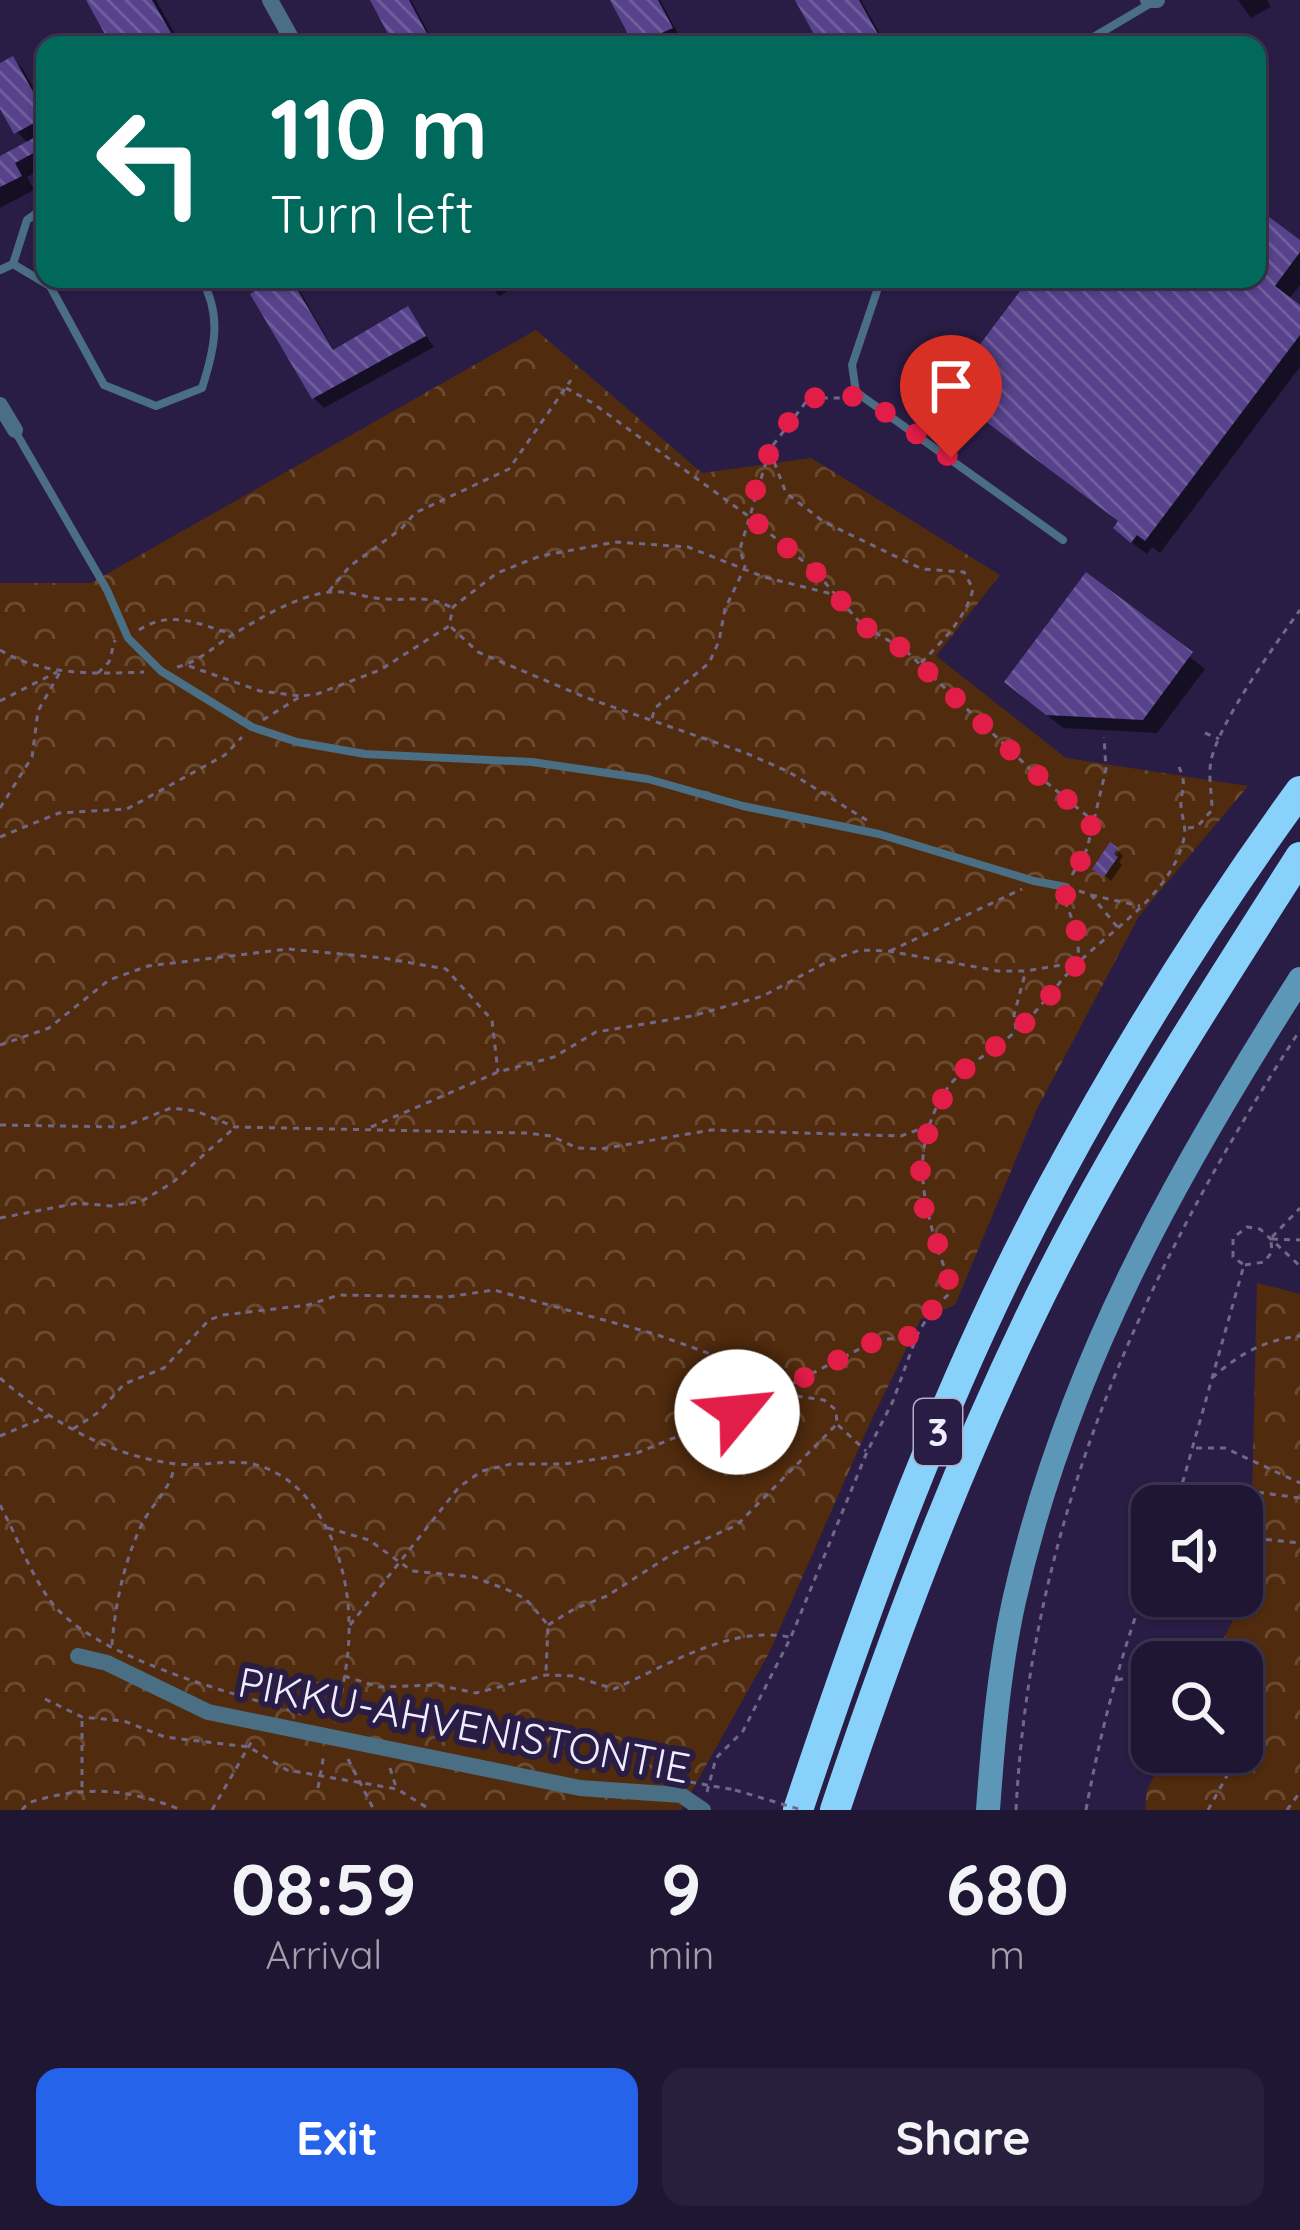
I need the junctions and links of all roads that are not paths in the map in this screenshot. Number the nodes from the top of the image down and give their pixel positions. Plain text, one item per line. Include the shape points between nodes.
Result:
1 (270, 0) edge
2 (1153, 0) edge
3 (291, 36) edge
4 (1095, 36) edge
5 (36, 214) edge
6 (13, 264) junction
7 (0, 270) edge
8 (36, 278) edge
9 (51, 288) edge
10 (207, 288) edge
11 (878, 288) edge
12 (0, 405) edge
13 (15, 430) joint
14 (1064, 540) dead end
15 (1300, 791) edge
16 (1300, 856) edge
17 (1066, 886) road end
18 (1300, 979) edge
19 (78, 1655) dead end
20 (702, 1807) edge
21 (800, 1810) edge
22 (835, 1810) edge
23 (988, 1810) edge

1 - 3 street
2 - 4 lane
5 - 6 lane
6 - 7 lane
6 - 8 lane
9 - 10 lane via 104,385 156,406 202,388 217,345
11 - 14 lane via 852,365 862,396
12 - 13 street
13 - 17 lane via 128,638 161,671 252,727 364,754 591,768
15 - 21 highway, 3 via 1170,984 1052,1185 902,1517
16 - 22 highway, 3 via 1170,1060 1029,1319 886,1654
18 - 23 street via 1184,1168 1110,1310 1069,1412 1013,1604
19 - 20 street, PIKKU-AHVENISTONTIE via 208,1712 580,1788 681,1795

